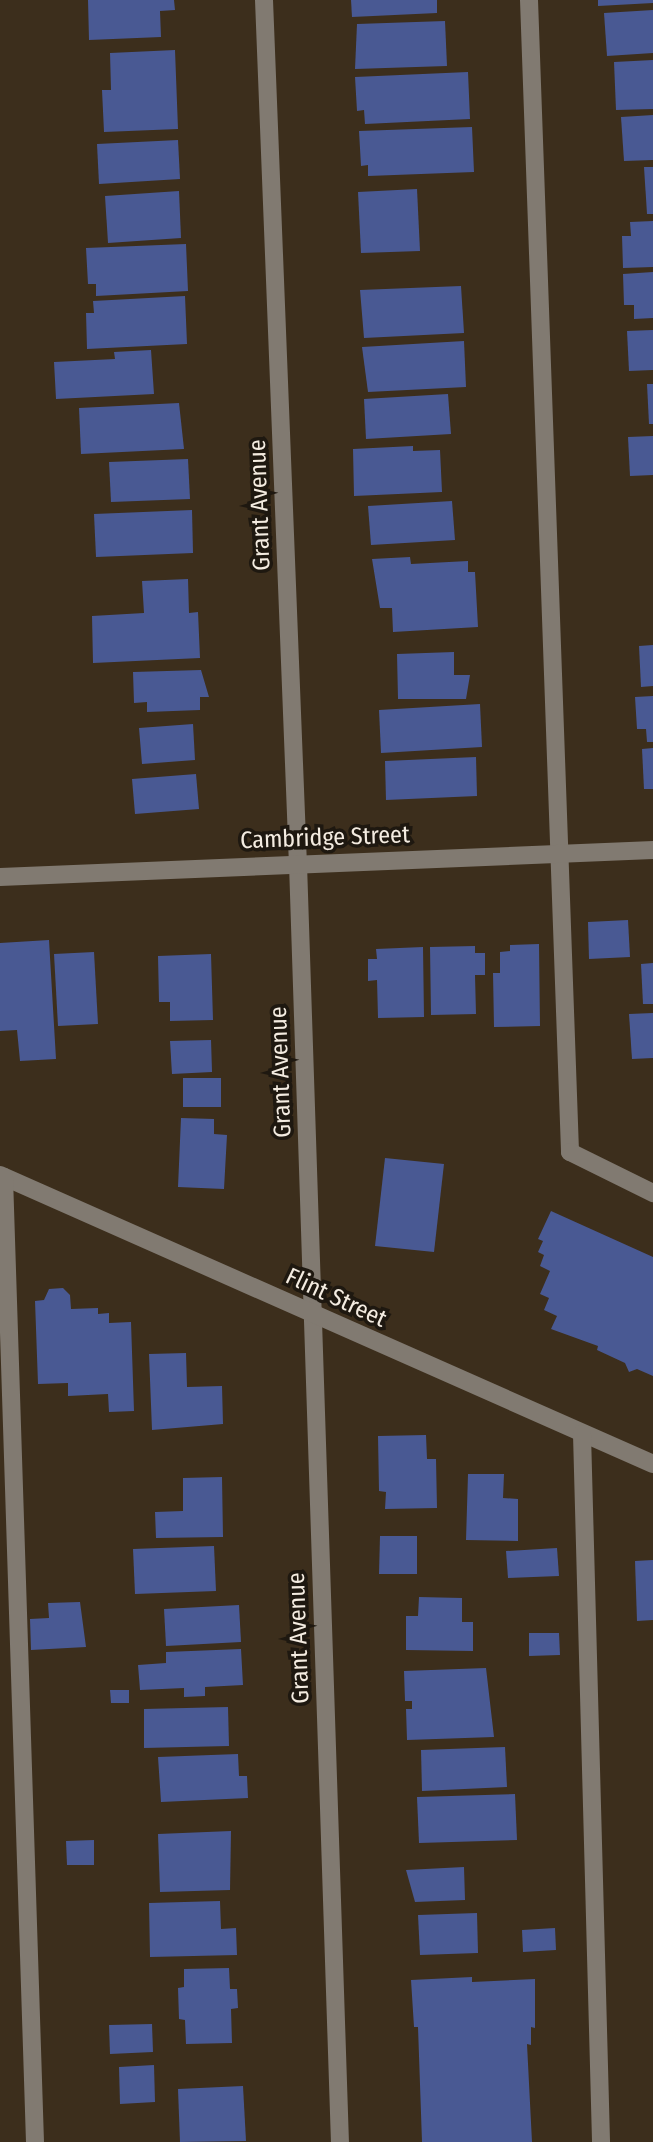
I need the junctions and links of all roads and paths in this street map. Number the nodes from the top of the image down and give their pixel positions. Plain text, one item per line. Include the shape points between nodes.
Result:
1 (264, 0) edge
2 (529, 0) edge
3 (653, 850) edge
4 (559, 853) junction
5 (298, 864) junction
6 (0, 877) edge
7 (2, 1176) edge
8 (653, 1193) edge
9 (312, 1315) junction
10 (582, 1434) junction
11 (653, 1464) edge
12 (35, 2142) edge
13 (340, 2142) edge
14 (601, 2142) edge

1 - 5 street, Grant Avenue
2 - 4 street
3 - 4 street, Cambridge Street
4 - 5 street, Cambridge Street
4 - 8 street via 570,1152
5 - 6 street, Cambridge Street
5 - 9 street, Grant Avenue
7 - 9 street, Flint Street
7 - 12 street
9 - 10 street, Flint Street
9 - 13 street, Grant Avenue
10 - 11 street, Flint Street
10 - 14 street

